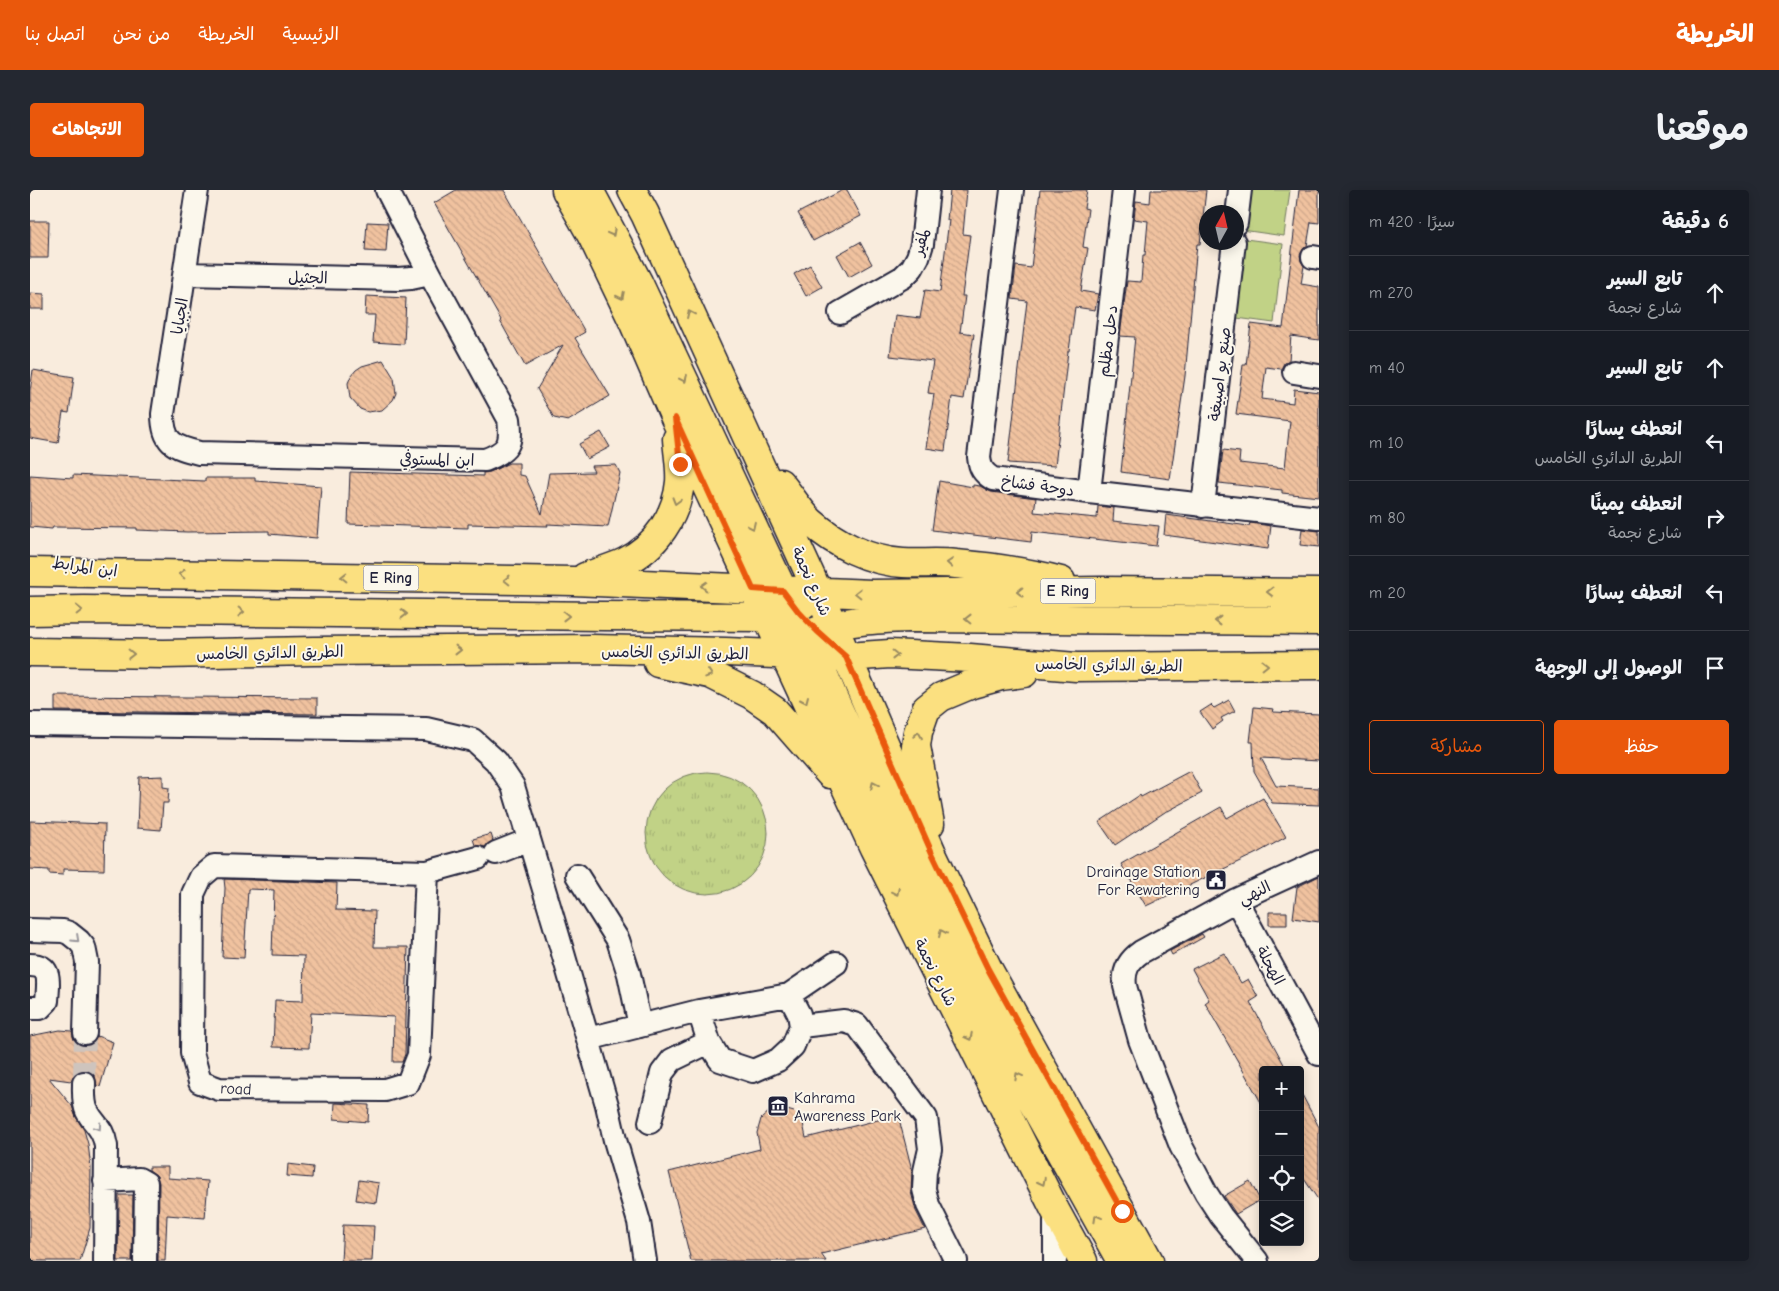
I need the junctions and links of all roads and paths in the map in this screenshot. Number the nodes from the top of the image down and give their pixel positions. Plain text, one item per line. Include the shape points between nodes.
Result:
1 (197, 190) edge
2 (387, 190) edge
3 (566, 190) edge
4 (589, 190) edge
5 (632, 190) edge
6 (928, 190) edge
7 (1012, 190) edge
8 (1124, 190) edge
9 (1240, 190) edge
10 (1238, 205) edge
11 (1233, 250) edge
12 (186, 274) junction
13 (430, 274) junction
14 (840, 313) dead end
15 (1294, 372) dead end
16 (1319, 376) edge
17 (675, 418) junction
18 (168, 440) joint
19 (755, 453) junction
20 (1089, 492) junction
21 (1203, 506) junction
22 (1319, 518) edge
23 (30, 558) edge
24 (30, 572) edge
25 (140, 574) junction
26 (573, 581) junction
27 (753, 589) junction
28 (1102, 591) junction
29 (817, 592) junction
30 (1319, 593) edge
31 (783, 608) junction
32 (30, 611) edge
33 (1319, 621) edge
34 (818, 637) junction
35 (592, 650) junction
36 (30, 654) edge
37 (785, 655) junction
38 (846, 657) junction
39 (1319, 664) edge
40 (1076, 667) junction
41 (30, 724) edge
42 (853, 801) junction
43 (529, 840) junction
44 (932, 853) junction
45 (1319, 862) edge
46 (427, 872) junction
47 (577, 875) dead end
48 (1236, 900) junction
49 (30, 930) edge
50 (836, 963) dead end
51 (30, 964) edge
52 (789, 995) junction
53 (30, 1008) edge
54 (699, 1012) junction
55 (640, 1026) junction
56 (801, 1026) junction
57 (1312, 1029) edge
58 (85, 1033) tunnel mouth
59 (588, 1039) junction
60 (709, 1042) junction
61 (1319, 1054) edge
62 (84, 1082) tunnel mouth
63 (650, 1122) dead end
64 (105, 1181) junction
65 (1056, 1210) junction
66 (104, 1261) edge
67 (145, 1261) edge
68 (645, 1261) edge
69 (956, 1261) edge
70 (1055, 1261) edge
71 (1083, 1261) edge
72 (1121, 1261) edge
73 (1149, 1261) edge
74 (1257, 1261) edge

1 - 12 street, الجبايا
2 - 13 street, ابن المستوفي
3 -> 17 main road, شارع نجمة via 632,319
4 -> 31 main road via 638,282
19 -> 5 main road, شارع نجمة
6 - 14 street, لمفير via 922,244 912,268 903,277
7 - 20 street, دوحة فشاخ via 980,464 993,479
8 - 20 street, دحل مظلم
9 - 10 street
11 - 21 street, صنع بو اصبيغة
12 - 13 street, الجثيل via 398,279
12 - 18 street, الجبايا via 163,414 163,428
13 - 18 street, ابن المستوفي via 509,419 511,434 508,446 499,455 485,460 199,453
15 - 16 street
17 -> 26 main road via 680,481 672,513 664,528 647,547 627,561
17 - 27 main road, شارع نجمة
28 -> 19 main road via 1010,569 903,563 854,551 811,522
19 - 29 main road, شارع نجمة
20 - 21 street, دوحة فشاخ
21 - 22 street, دوحة فشاخ
23 - 25 street, ابن المرابط
24 - 25 main road, E Ring
26 -> 25 main road, E Ring
27 -> 26 main road, E Ring
27 - 31 main road, شارع نجمة
28 -> 29 main road, E Ring
30 -> 28 main road, E Ring
29 - 31 main road, E Ring
29 - 34 main road, شارع نجمة
32 -> 31 main road via 612,616
31 - 34 main road
31 - 37 main road, شارع نجمة
33 -> 34 main road, الطريق الدائري الخامس via 910,618 883,619
34 - 37 main road, الطريق الدائري الخامس
34 - 38 main road
72 -> 34 main road, شارع نجمة via 961,974 833,697
36 -> 35 main road, الطريق الدائري الخامس
35 - 37 main road, الطريق الدائري الخامس
35 -> 42 main road via 710,674 752,695 775,711
37 -> 42 main road, شارع نجمة
38 -> 40 main road, الطريق الدائري الخامس via 890,654
38 - 44 main road
40 -> 39 main road, الطريق الدائري الخامس
44 -> 40 main road via 925,789 916,746 926,709 941,697 989,678
41 - 43 street via 426,729 473,740 496,761 512,786
42 -> 65 main road, شارع نجمة
43 - 46 street via 487,856
43 - 59 street
44 - 73 main road via 988,969
45 - 48 street, النهي
46 - 46 street, road via 214,866 201,877 193,894 192,1053 200,1082 219,1089 385,1090 408,1083 419,1055
47 - 55 street via 618,940
48 - 57 street, الهجلة
48 - 74 street, النهي via 1134,957 1126,970 1125,986 1154,1080 1188,1162 1220,1216
49 -> 58 street via 63,931 80,940 84,947 87,962
50 - 52 street
51 - 53 street via 39,965 47,973 47,1001 40,1008
52 - 54 street
52 - 56 street
54 - 55 street
54 - 60 street
55 - 59 street
56 - 60 street via 793,1046 778,1060 753,1071 720,1060
56 - 69 street via 844,1020 857,1025 926,1118 930,1148 924,1189 928,1205
57 - 61 street, الهجلة
59 - 68 street via 639,1222
60 - 63 street via 672,1060 662,1073
62 -> 64 street via 85,1105 105,1139
64 - 66 street
64 - 67 street via 139,1179 146,1183
65 - 70 street
65 - 71 main road, شارع نجمة

